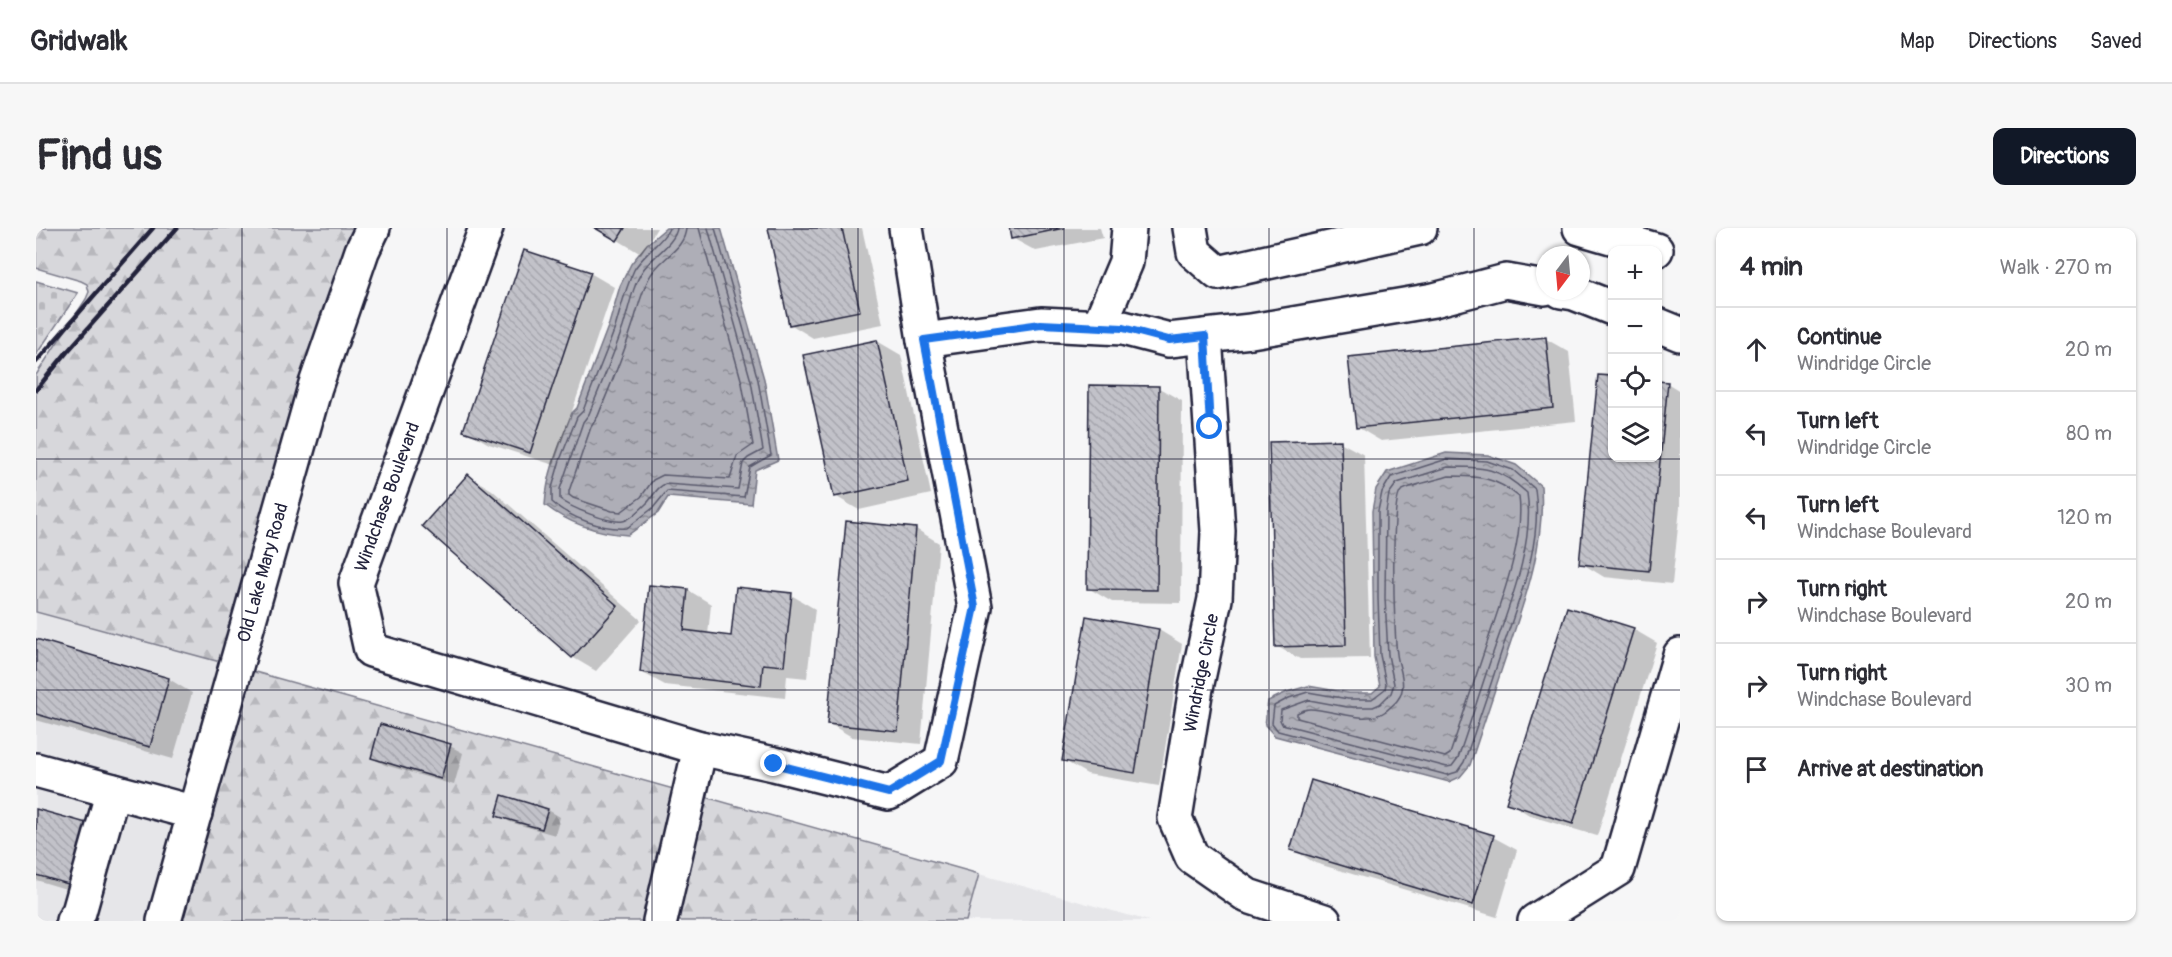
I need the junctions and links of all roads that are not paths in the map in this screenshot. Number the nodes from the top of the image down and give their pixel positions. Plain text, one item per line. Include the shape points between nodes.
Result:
1 (373, 228) edge
2 (486, 228) edge
3 (906, 228) edge
4 (1129, 228) edge
5 (1190, 228) edge
6 (1400, 230) edge
7 (1593, 230) edge
8 (1642, 246) edge
9 (1662, 252) edge
10 (1680, 257) edge
11 (1536, 286) edge
12 (1590, 299) edge
13 (1608, 306) edge
14 (1099, 326) junction
15 (1662, 327) edge
16 (1680, 334) edge
17 (1205, 336) junction
18 (924, 340) junction
19 (1680, 655) edge
20 (700, 748) junction
21 (36, 770) edge
22 (113, 791) junction
23 (195, 813) junction
24 (73, 921) edge
25 (164, 921) edge
26 (660, 921) edge
27 (1324, 921) edge
28 (1535, 921) edge

1 - 23 street, Old Lake Mary Road via 315,387
2 - 20 street, Windchase Boulevard via 356,583 371,650
3 - 18 street, Windchase Boulevard
4 - 14 street via 1126,262
5 - 6 street via 1194,252 1218,273
7 - 8 street
9 - 10 street
11 - 17 street via 1506,281 1434,300
12 - 13 street
14 - 17 street via 1169,340
14 - 18 street via 1041,324
15 - 16 street
17 - 27 street, Windridge Circle via 1218,531 1215,599 1175,818 1192,857 1248,896
18 - 20 street, Windchase Boulevard via 975,607 941,761 889,793
19 - 28 street via 1618,869
20 - 26 street
21 - 22 street
22 - 23 street
22 - 24 street via 79,912
23 - 25 street, Old Lake Mary Road

